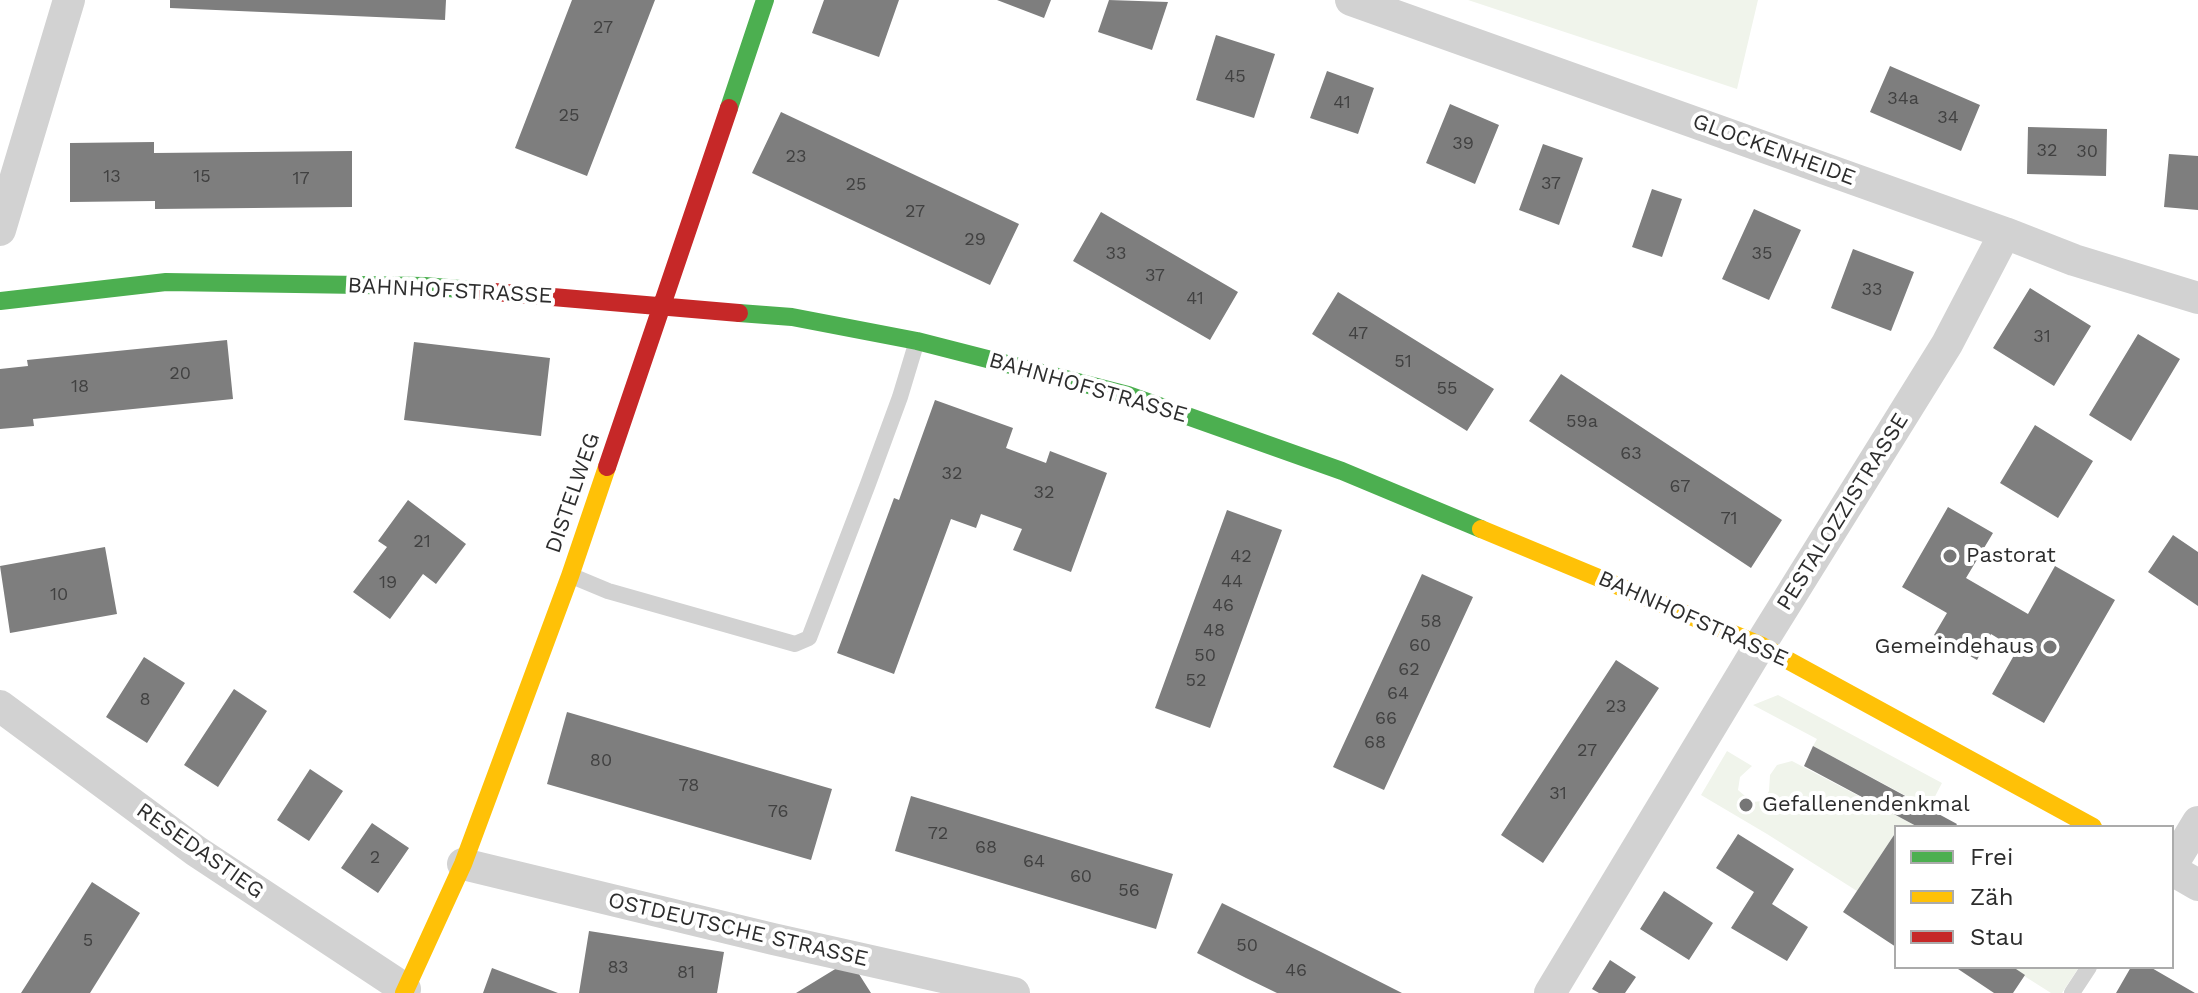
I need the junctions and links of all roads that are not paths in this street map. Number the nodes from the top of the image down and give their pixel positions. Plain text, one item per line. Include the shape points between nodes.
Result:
1 (69, 0) edge
2 (765, 0) edge
3 (1351, 0) edge
4 (1398, 8) edge
5 (0, 230) edge
6 (2005, 233) junction
7 (2198, 298) edge
8 (0, 301) edge
9 (662, 305) junction
10 (917, 341) junction
11 (570, 576) junction
12 (1760, 645) junction
13 (0, 706) edge
14 (2198, 822) edge
15 (2089, 825) edge
16 (463, 864) junction
17 (2174, 864) edge
18 (2174, 869) edge
19 (2198, 885) edge
20 (2088, 969) edge
21 (404, 991) edge
22 (1014, 993) edge
23 (1550, 993) edge
24 (2072, 993) edge

1 - 5 street
2 - 9 street, DISTELWEG
3 - 4 street, GLOCKENHEIDE
4 - 6 street, GLOCKENHEIDE
6 - 7 street, GLOCKENHEIDE
6 - 12 street, PESTALOZZISTRASSE via 1947,344
8 - 9 street, BAHNHOFSTRASSE via 166,282 425,286
9 - 10 street, BAHNHOFSTRASSE via 792,317
9 - 11 street, DISTELWEG
10 - 11 lane via 809,638 795,644
10 - 12 street, BAHNHOFSTRASSE via 1128,395 1342,471
11 - 16 street, DISTELWEG
12 - 15 street, BAHNHOFSTRASSE
12 - 23 street, PESTALOZZISTRASSE
13 - 21 street, RESEDASTIEG via 196,851
14 - 17 street
16 - 21 street, DISTELWEG
16 - 22 street, OSTDEUTSCHE STRASSE
18 - 19 street
20 - 24 lane

